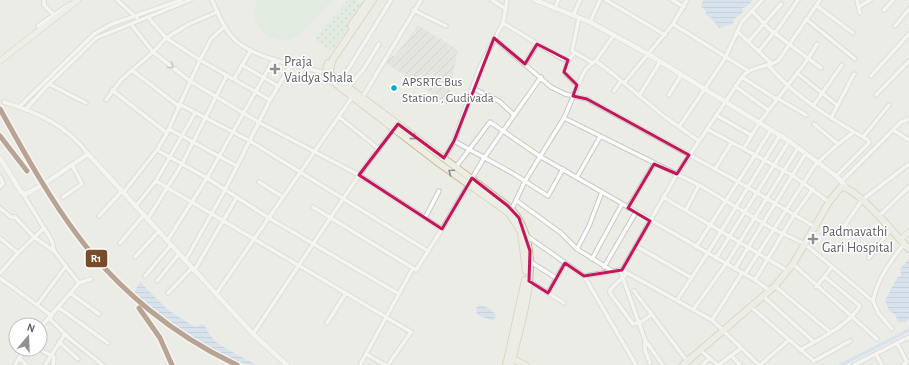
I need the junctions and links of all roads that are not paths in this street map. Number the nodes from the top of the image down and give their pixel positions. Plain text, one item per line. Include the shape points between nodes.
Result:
1 (44, 0) edge
2 (75, 0) edge
3 (78, 0) edge
4 (117, 0) edge
5 (179, 0) edge
6 (190, 0) edge
7 (212, 0) edge
8 (369, 0) edge
9 (373, 0) edge
10 (391, 0) edge
11 (420, 0) edge
12 (492, 0) edge
13 (507, 0) edge
14 (535, 0) edge
15 (558, 0) edge
16 (580, 0) edge
17 (600, 0) edge
18 (606, 0) edge
19 (672, 0) edge
20 (687, 0) edge
21 (762, 0) edge
22 (798, 0) edge
23 (820, 0) edge
24 (857, 0) edge
25 (870, 0) edge
26 (893, 0) edge
27 (781, 4) dead end
28 (817, 6) junction
29 (684, 7) junction
30 (859, 7) junction
31 (506, 9) junction
32 (555, 9) junction
33 (414, 10) junction
34 (884, 10) dead end
35 (909, 10) edge
36 (752, 11) junction
37 (217, 12) junction
38 (860, 12) dead end
39 (54, 14) junction
40 (573, 16) junction
41 (136, 17) junction
42 (148, 17) junction
43 (579, 18) junction
44 (806, 19) junction
45 (139, 21) junction
46 (503, 22) junction
47 (590, 22) junction
48 (132, 24) junction
49 (674, 24) junction
50 (764, 24) junction
51 (38, 26) dead end
52 (225, 26) junction
53 (446, 26) dead end
54 (895, 26) dead end
55 (737, 31) junction
56 (774, 32) junction
57 (853, 32) dead end
58 (909, 34) edge
59 (614, 35) junction
60 (665, 35) junction
61 (166, 38) junction
62 (494, 38) junction
63 (749, 42) junction
64 (379, 44) dead end
65 (537, 44) junction
66 (817, 44) dead end
67 (791, 45) junction
68 (251, 50) junction
69 (759, 51) junction
70 (153, 52) junction
71 (574, 54) junction
72 (648, 54) junction
73 (725, 56) junction
74 (807, 57) junction
75 (274, 59) junction
76 (855, 59) dead end
77 (200, 60) junction
78 (568, 60) junction
79 (0, 61) edge
80 (909, 61) edge
81 (594, 62) junction
82 (660, 62) junction
83 (292, 63) junction
84 (525, 64) junction
85 (242, 65) junction
86 (771, 65) junction
87 (842, 65) dead end
88 (822, 68) dead end
89 (747, 70) junction
90 (133, 71) junction
91 (327, 73) junction
92 (797, 73) junction
93 (854, 74) dead end
94 (227, 75) junction
95 (681, 75) junction
96 (871, 76) dead end
97 (541, 77) junction
98 (742, 77) junction
99 (262, 78) junction
100 (234, 79) junction
101 (337, 79) junction
102 (190, 81) junction
103 (622, 82) junction
104 (49, 84) junction
105 (787, 85) junction
106 (278, 86) junction
107 (577, 86) junction
108 (735, 86) junction
109 (348, 87) junction
110 (472, 88) junction
111 (704, 89) junction
112 (112, 90) junction
113 (255, 91) junction
114 (614, 91) dead end
115 (822, 93) junction
116 (669, 95) dead end
117 (876, 95) dead end
118 (216, 96) junction
119 (353, 96) junction
120 (573, 96) junction
121 (639, 96) junction
122 (777, 99) junction
123 (106, 100) dead end
124 (270, 100) junction
125 (361, 100) junction
126 (4, 102) dead end
127 (86, 102) dead end
128 (724, 102) junction
129 (837, 105) junction
130 (889, 105) dead end
131 (180, 106) junction
132 (813, 106) junction
133 (19, 107) junction
134 (26, 109) junction
135 (768, 110) junction
136 (244, 112) junction
137 (195, 113) junction
138 (514, 115) junction
139 (716, 115) junction
140 (806, 115) dead end
141 (339, 117) junction
142 (564, 118) junction
143 (831, 118) junction
144 (206, 119) junction
145 (909, 119) edge
146 (260, 122) junction
147 (759, 123) junction
148 (398, 124) junction
149 (814, 124) dead end
150 (679, 127) junction
151 (707, 129) junction
152 (393, 130) junction
153 (771, 130) junction
154 (893, 130) junction
155 (168, 131) junction
156 (503, 131) junction
157 (232, 132) junction
158 (854, 132) junction
159 (181, 134) junction
160 (751, 135) junction
161 (780, 135) junction
162 (600, 137) junction
163 (863, 137) junction
164 (909, 140) edge
165 (250, 141) junction
166 (454, 141) junction
167 (699, 141) junction
168 (790, 141) junction
169 (193, 142) junction
170 (732, 142) junction
171 (838, 144) junction
172 (744, 148) junction
173 (798, 148) junction
174 (379, 149) junction
175 (469, 149) junction
176 (157, 150) junction
177 (314, 150) junction
178 (806, 153) junction
179 (88, 154) junction
180 (755, 154) junction
181 (689, 155) junction
182 (169, 156) junction
183 (218, 156) junction
184 (541, 157) junction
185 (0, 158) edge
186 (444, 158) junction
187 (484, 158) junction
188 (764, 159) junction
189 (819, 162) junction
190 (182, 164) junction
191 (654, 164) junction
192 (909, 164) edge
193 (72, 165) junction
194 (774, 165) junction
195 (237, 166) junction
196 (456, 167) junction
197 (563, 169) junction
198 (715, 169) junction
199 (783, 170) junction
200 (300, 173) junction
201 (677, 174) junction
202 (359, 175) junction
203 (792, 175) junction
204 (0, 177) edge
205 (577, 177) junction
206 (207, 178) junction
207 (472, 178) junction
208 (839, 178) junction
209 (156, 181) junction
210 (526, 181) junction
211 (737, 181) junction
212 (259, 182) dead end
213 (803, 182) junction
214 (468, 184) junction
215 (699, 185) junction
216 (748, 187) junction
217 (846, 187) junction
218 (909, 187) edge
219 (0, 188) edge
220 (168, 188) junction
221 (813, 189) junction
222 (225, 190) junction
223 (439, 191) dead end
224 (122, 192) junction
225 (602, 192) junction
226 (757, 193) junction
227 (23, 194) junction
228 (283, 196) junction
229 (63, 197) dead end
230 (237, 197) junction
231 (663, 197) junction
232 (766, 198) junction
233 (725, 199) junction
234 (344, 200) junction
235 (862, 200) junction
236 (517, 201) junction
237 (192, 202) junction
238 (829, 202) junction
239 (775, 203) junction
240 (622, 204) junction
241 (735, 206) junction
242 (135, 207) junction
243 (313, 207) dead end
244 (0, 208) edge
245 (628, 208) junction
246 (686, 210) junction
247 (786, 210) junction
248 (510, 212) junction
249 (636, 212) junction
250 (745, 212) junction
251 (212, 214) junction
252 (794, 215) junction
253 (99, 216) dead end
254 (143, 216) junction
255 (879, 216) junction
256 (754, 217) junction
257 (269, 218) junction
258 (425, 218) junction
259 (331, 219) junction
260 (147, 220) junction
261 (223, 221) junction
262 (650, 221) junction
263 (762, 223) junction
264 (710, 224) junction
265 (815, 227) junction
266 (44, 228) junction
267 (843, 228) dead end
268 (442, 229) junction
269 (774, 229) junction
270 (721, 230) junction
271 (890, 230) junction
272 (158, 232) junction
273 (909, 232) edge
274 (782, 234) junction
275 (730, 235) junction
276 (527, 236) junction
277 (0, 238) edge
278 (34, 238) junction
279 (254, 240) junction
280 (167, 241) junction
281 (739, 241) junction
282 (120, 243) dead end
283 (314, 244) junction
284 (805, 244) junction
285 (904, 244) edge
286 (171, 245) junction
287 (636, 246) junction
288 (696, 247) junction
289 (748, 247) junction
290 (577, 249) junction
291 (54, 251) junction
292 (428, 251) junction
293 (18, 253) junction
294 (758, 253) junction
295 (179, 254) junction
296 (708, 254) junction
297 (134, 257) dead end
298 (716, 258) junction
299 (869, 258) dead end
300 (592, 259) junction
301 (767, 259) junction
302 (185, 261) junction
303 (531, 262) junction
304 (0, 263) edge
305 (565, 263) junction
306 (726, 264) junction
307 (793, 264) junction
308 (299, 265) junction
309 (5, 266) junction
310 (66, 266) junction
311 (604, 267) junction
312 (832, 267) junction
313 (413, 268) junction
314 (193, 269) junction
315 (735, 269) junction
316 (621, 270) junction
317 (612, 271) junction
318 (788, 271) junction
319 (0, 273) edge
320 (627, 273) junction
321 (744, 274) junction
322 (145, 276) dead end
323 (584, 276) junction
324 (623, 277) junction
325 (825, 277) junction
326 (0, 278) edge
327 (556, 278) junction
328 (692, 278) junction
329 (91, 279) dead end
330 (755, 280) junction
331 (157, 281) dead end
332 (529, 281) junction
333 (79, 283) junction
334 (775, 286) junction
335 (816, 287) junction
336 (634, 291) dead end
337 (770, 291) junction
338 (70, 293) junction
339 (168, 293) dead end
340 (346, 293) junction
341 (548, 293) junction
342 (216, 294) junction
343 (398, 294) junction
344 (764, 296) junction
345 (677, 300) junction
346 (873, 301) junction
347 (564, 303) dead end
348 (37, 305) junction
349 (58, 307) junction
350 (750, 307) junction
351 (693, 310) junction
352 (99, 314) dead end
353 (651, 315) junction
354 (852, 316) junction
355 (51, 317) junction
356 (386, 317) junction
357 (48, 320) edge
358 (712, 320) junction
359 (639, 322) junction
360 (327, 323) dead end
361 (892, 329) dead end
362 (723, 331) junction
363 (830, 332) junction
364 (65, 334) junction
365 (253, 334) junction
366 (909, 337) edge
367 (877, 339) dead end
368 (645, 340) junction
369 (789, 340) junction
370 (850, 341) dead end
371 (59, 342) junction
372 (814, 342) junction
373 (108, 343) dead end
374 (897, 343) junction
375 (740, 348) junction
376 (700, 350) junction
377 (800, 350) junction
378 (48, 354) edge
379 (366, 354) junction
380 (876, 354) junction
381 (51, 355) junction
382 (731, 356) junction
383 (510, 357) junction
384 (19, 358) joint
385 (710, 358) junction
386 (78, 359) dead end
387 (650, 363) dead end
388 (685, 363) edge
389 (908, 363) edge
390 (15, 365) edge
391 (27, 365) edge
392 (45, 365) edge
393 (53, 365) edge
394 (103, 365) edge
395 (287, 365) edge
396 (360, 365) edge
397 (386, 365) edge
398 (506, 365) edge
399 (511, 365) edge
400 (525, 365) edge
401 (636, 365) edge
402 (663, 365) edge
403 (702, 365) edge
404 (718, 365) edge
405 (740, 365) edge
406 (759, 365) edge
407 (854, 365) edge
408 (882, 365) edge
409 (903, 365) edge

1 - 39 street via 44,5
2 - 39 street
3 - 79 main road
4 - 41 street
5 - 41 street
6 - 42 street
7 - 37 street
8 - 91 highway via 331,55
9 - 91 highway via 332,59
10 - 101 street via 344,76
11 - 33 street
12 - 31 street
13 - 31 street
14 - 32 street
15 - 32 street
16 - 40 street
17 - 47 street
18 - 60 street
19 - 29 street
20 - 29 street
21 - 36 street
22 - 56 street
23 - 28 street
24 - 30 street
25 - 30 street
26 - 34 street
27 - 50 street
28 - 44 street
28 - 57 street
29 - 49 street
30 - 38 street
31 - 46 street
32 - 40 street
33 - 53 street
33 - 125 street
35 - 54 street
36 - 50 street
36 - 55 street
37 - 52 street
37 - 61 street via 189,24
39 - 51 street
40 - 43 street
41 - 45 street
41 - 133 street via 112,24 94,34
42 - 45 street
42 - 61 street
43 - 47 street
43 - 71 street via 573,43
44 - 67 street
44 - 76 street
45 - 48 street
46 - 62 street
46 - 65 street
47 - 59 street
48 - 70 street
48 - 104 street via 96,38
49 - 60 street
49 - 73 street
50 - 56 street
50 - 63 street
52 - 68 street via 239,44
52 - 77 street via 211,40
55 - 63 street
55 - 73 street
56 - 67 street
56 - 69 street
58 - 96 street
59 - 72 street
59 - 81 street
60 - 72 street
61 - 70 street
61 - 77 street
62 - 84 street
62 - 110 street
63 - 69 street
64 - 109 street via 363,70
65 - 78 street
65 - 84 street
66 - 74 street
67 - 74 street
67 - 86 street via 784,55
68 - 75 street
68 - 85 street
69 - 86 street
70 - 90 street
70 -> 102 street
71 - 78 street
71 - 81 street
72 - 82 street
72 - 103 street
73 - 89 street
73 - 111 street
74 - 88 street
74 - 92 street via 808,60
75 - 83 street
75 - 99 street
77 - 94 street
77 - 102 street
78 - 107 street via 565,73
80 - 117 street
81 - 103 street
81 - 107 street via 586,69
82 - 95 street
82 - 121 street
83 - 91 street
83 - 106 street
84 - 97 street
85 - 99 street
85 - 100 street
86 - 89 street
86 - 105 street
87 - 115 street
89 - 98 street
90 - 112 street
90 - 131 street
91 - 101 highway
91 - 119 highway
92 - 105 street
92 - 115 street
93 - 129 street
94 - 100 street
94 - 118 street
95 - 111 street
95 - 116 street
97 - 120 street via 551,87
97 - 138 street
98 - 108 street
98 - 122 street
99 - 106 street
99 - 113 street
100 - 113 street
101 - 109 highway
102 - 118 street
102 - 131 street
103 - 114 street
103 - 121 street
104 - 127 street
104 - 134 street
105 - 122 street
105 - 132 street
106 - 124 street
107 - 120 street
108 - 128 street
108 - 135 street
109 - 125 highway
110 - 138 street via 499,101
110 - 166 street
111 - 128 street
111 - 150 street
112 - 123 street
112 - 155 street
113 - 124 street
113 - 136 street
115 - 129 street
115 - 132 street
118 - 136 street
118 - 144 street
119 - 125 highway
119 - 141 street
120 - 142 street
120 - 181 street via 587,99
121 - 150 street
122 - 135 street
122 - 140 street
124 - 146 street
125 - 148 highway
125 - 152 highway
126 - 133 street
128 - 139 street
128 - 147 street
129 - 143 street
130 - 163 street
131 - 137 street
131 - 155 street
132 - 143 street
133 - 134 street
134 - 179 street via 61,126
135 - 147 street
136 - 146 street
136 - 157 street
137 - 144 street
137 - 159 street
138 - 156 street
139 - 151 street
139 - 160 street
141 - 174 street
141 - 177 street
142 - 162 street
142 - 184 street
143 - 158 street
144 - 157 street
144 - 169 street
145 - 154 street via 901,122
146 - 165 street
146 - 177 street
147 - 153 street
147 - 160 street
148 - 152 street
148 -> 186 highway
149 - 171 street
150 - 167 street
151 - 167 street
151 - 170 street
152 - 174 street
214 -> 152 highway
153 - 161 street
153 - 180 street
154 - 164 street
154 - 208 street
155 - 159 street
155 - 176 street
156 - 175 street via 490,122
156 - 184 street
156 - 187 street
157 - 165 street
157 - 183 street
158 - 163 street
158 - 171 street
159 - 169 street
159 - 182 street
160 - 172 street
161 - 168 street
161 - 188 street
162 - 191 street
162 - 205 street
163 - 208 street via 868,142
165 - 195 street
165 - 200 street
166 - 175 street
166 - 186 street
167 - 181 street
168 - 173 street
168 - 194 street
169 - 183 street
169 - 190 street
170 - 172 street
170 - 198 street
171 - 189 street
172 - 180 street
173 - 178 street
173 - 199 street
174 - 202 street
175 - 187 street
175 - 196 street
176 - 182 street
176 - 224 street
177 - 200 street
177 - 202 street
178 - 189 street
178 - 203 street
179 - 193 street
179 - 224 street
180 - 188 street
180 - 211 street
181 - 198 street
181 - 201 street
182 - 190 street
182 - 209 street
183 - 195 street
183 - 206 street
184 - 197 street
184 - 210 street
185 - 227 street
186 - 196 highway
187 - 207 street
187 - 210 street
188 - 194 street
188 - 216 street
189 - 208 street
189 - 213 street
190 - 206 street
190 - 220 street
191 - 201 street
191 - 245 street
192 - 235 street
193 - 227 street via 44,184
193 - 229 street via 82,184
194 - 199 street
194 - 226 street
195 - 222 street
196 - 207 highway
197 - 205 street
197 - 210 street via 548,196
198 - 211 street
199 - 203 street
199 - 232 street
200 - 228 street
200 - 234 street
201 - 215 street
201 - 231 street
202 - 234 street
202 - 258 street
203 - 213 street
203 - 239 street
204 - 219 street via 3,183
205 - 225 street
206 - 222 street
206 - 237 street
207 - 214 street
207 - 248 highway
208 - 217 street
209 - 220 street
209 - 242 street
210 - 236 street
211 - 216 street
211 - 233 street
212 - 228 street
213 - 221 street
213 - 247 street
214 - 248 highway
214 - 268 street
215 - 233 street
215 - 246 street
216 - 226 street
216 - 241 street
217 - 235 highway
217 - 238 highway via 840,188
218 - 255 street
220 - 237 street
220 - 260 street
221 - 238 street
221 - 252 street
222 - 230 street
222 - 251 street
223 - 258 street
224 - 242 street
224 - 253 street
225 - 240 street
225 - 290 street
226 - 232 street
226 - 250 street
227 - 266 street
228 - 257 street
230 - 257 street
230 - 261 street
231 - 246 street
231 - 262 street
232 - 239 street
232 - 256 street
233 - 241 street
233 - 264 street
234 - 259 street
234 - 292 street
235 - 255 highway
235 - 267 street
236 - 248 street
236 - 290 street via 561,233
237 - 251 street
237 - 280 street
238 - 265 highway
239 - 247 street
239 - 263 street
240 - 245 street
240 - 300 street
241 - 250 street
241 - 270 street
242 - 254 street
243 - 259 street
244 - 278 street via 11,217 15,217
245 - 249 street
246 - 264 street
247 - 252 street
247 - 269 street
248 - 276 highway via 522,224
248 - 383 highway via 521,232 526,270
249 - 262 street
249 - 311 street
250 - 256 street
250 - 275 street
251 - 261 street
251 - 302 street
252 - 265 street
252 - 274 street
254 - 260 street
254 - 282 street
255 - 271 highway
256 - 263 street
256 - 281 street
257 - 279 street
257 - 283 street
258 - 268 street
259 - 283 street
259 - 313 street
260 - 272 street
261 - 279 street
261 - 314 street
262 - 287 street
262 - 288 street
263 - 269 street
263 - 289 street
264 - 270 street
264 - 288 street
265 - 284 highway
266 - 278 street
266 - 291 street via 52,241
268 - 292 street
269 - 274 street
269 - 294 street
270 - 275 street
270 - 296 street
271 - 285 highway
271 - 299 street
272 - 280 street
272 - 297 street
273 - 285 main road
274 - 284 street
274 - 301 street
275 - 281 street
275 - 298 street
276 - 303 highway
276 - 305 street
277 - 293 street
278 - 291 street
278 - 293 street
279 - 308 street
279 - 342 street
280 - 286 street
281 - 289 street
281 - 306 street
283 - 308 street
283 - 343 street
284 - 307 highway
284 - 312 street
285 - 346 street via 881,279
286 - 295 street
286 - 322 street
287 - 316 street
287 - 328 street
288 - 296 street
289 - 294 street
289 - 315 street
290 - 300 street
291 - 310 street
292 - 313 street via 416,270
293 - 309 street
294 - 301 street
294 - 321 street
295 - 302 street
295 - 331 street
296 - 298 street
296 - 328 street
298 - 306 street
300 - 311 street
301 - 318 street
301 - 330 street
302 - 314 street
303 - 327 street
303 - 332 highway
304 - 309 street
305 - 323 street
305 - 327 street
306 - 315 street
306 - 351 street
307 - 318 highway
307 - 335 street
308 - 340 street
308 - 365 street
309 - 319 street
310 - 333 street
310 - 348 street
311 - 317 street
312 - 325 street
312 - 346 street
313 - 343 street
314 - 339 street
314 - 342 street
315 - 321 street
316 - 317 street
316 - 320 street
316 - 324 street
317 - 323 street
318 - 334 highway
320 - 324 street
320 - 345 street
321 - 330 street
321 - 358 street
323 - 401 street
324 - 359 street
324 - 359 street via 610,290 610,294 633,324
325 - 335 street
325 - 354 street via 860,305
326 - 348 street
327 - 341 street
328 - 345 street
329 - 333 street
330 - 337 street
332 - 341 street
332 - 383 highway
333 - 338 street
334 - 337 highway
334 - 363 street
335 - 354 street
336 - 353 street
337 - 344 highway
338 - 349 street
338 - 352 street
340 - 356 street
340 - 360 street
341 - 347 street
342 - 365 street
343 - 356 street
344 - 350 highway
344 - 372 street
345 - 351 street
346 - 361 street
348 - 355 street
349 - 355 street
349 - 373 street
350 - 362 highway
350 - 369 street
351 - 358 street
353 - 359 street
353 - 388 street
354 - 363 street
354 - 367 street
355 - 357 street
355 - 364 street
356 - 379 street
356 - 397 street via 411,332
358 - 362 street
359 - 368 street
362 - 375 street
362 - 376 highway
363 - 372 street
364 - 371 street
364 - 394 street
365 - 395 street
366 - 374 street
368 - 387 street via 645,350
368 - 402 street
369 - 377 street
369 - 406 street
370 - 377 street via 816,362
371 - 381 street
371 - 386 street
372 - 377 street
374 - 380 street
374 - 389 street
375 - 382 street
375 - 406 street
376 - 385 street
376 - 388 highway
378 - 381 street
379 - 396 street
379 - 397 street
380 - 407 street
380 - 408 street
381 - 392 street
381 - 393 street via 55,358
382 - 404 street
382 - 405 street
383 - 398 highway
383 - 399 highway
383 - 400 highway
384 - 390 street
384 - 391 street
385 - 403 street
385 - 404 street
389 - 409 street

